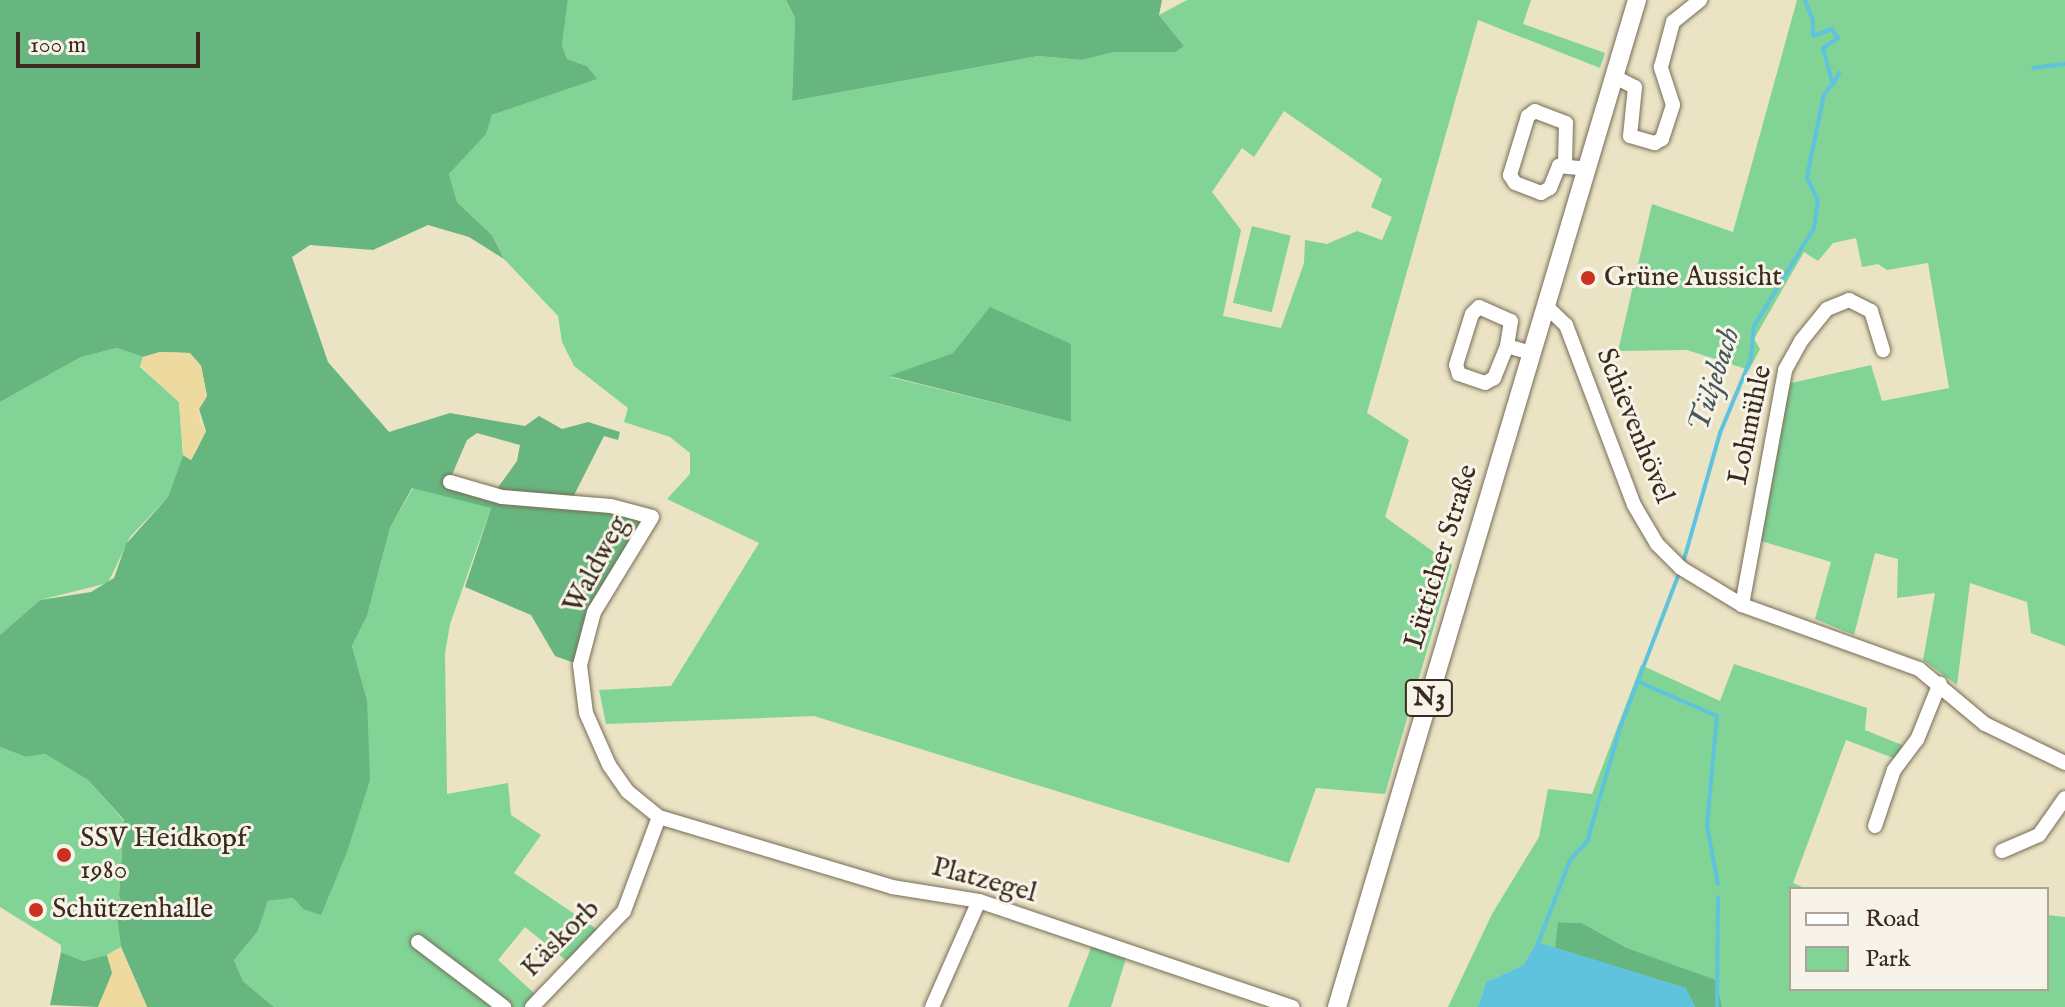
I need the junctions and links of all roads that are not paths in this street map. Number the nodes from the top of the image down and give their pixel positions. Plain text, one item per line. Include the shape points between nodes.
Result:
1 (1637, 0) edge
2 (1700, 0) edge
3 (1615, 77) junction
4 (1565, 163) junction
5 (1586, 169) junction
6 (1545, 305) junction
7 (1507, 346) junction
8 (1883, 350) dead end
9 (1532, 353) junction
10 (450, 482) dead end
11 (1742, 605) junction
12 (1940, 683) junction
13 (2065, 763) edge
14 (2065, 798) edge
15 (659, 817) junction
16 (1875, 826) dead end
17 (2002, 851) dead end
18 (979, 901) junction
19 (418, 942) dead end
20 (504, 1007) edge
21 (532, 1007) edge
22 (932, 1007) edge
23 (1293, 1007) edge
24 (1337, 1007) edge

1 - 3 main road, Lütticher Straße / N3
2 - 3 street via 1679,14 1670,33 1661,67 1673,105 1662,139 1655,143 1630,136 1635,87
3 - 5 main road, Lütticher Straße / N3
4 - 4 street via 1541,193 1515,183 1510,175 1528,116 1535,111 1566,123
4 - 5 street
5 - 6 main road, Lütticher Straße / N3
6 - 9 main road, Lütticher Straße / N3
6 - 11 street, Schievenhövel via 1566,325 1615,463 1657,544 1681,568
7 - 7 street via 1511,321 1479,307 1456,365 1459,374 1485,383 1494,378
7 - 9 street
8 - 11 street, Lohmühle via 1871,311 1849,300 1827,309 1801,341 1785,370
9 - 24 main road, Lütticher Straße / N3
10 - 15 street, Waldweg via 502,497 611,506 652,517 594,612 580,665 586,713 609,765 627,791
11 - 12 street, Schievenhövel via 1880,651
12 - 13 street, Schievenhövel via 1985,724
12 - 16 street via 1917,740 1894,770
14 - 17 street via 2039,835
15 - 18 street, Platzegel via 892,887
15 - 21 street, Käskorb via 624,911
18 - 22 street
18 - 23 street, Platzegel
19 - 20 street

